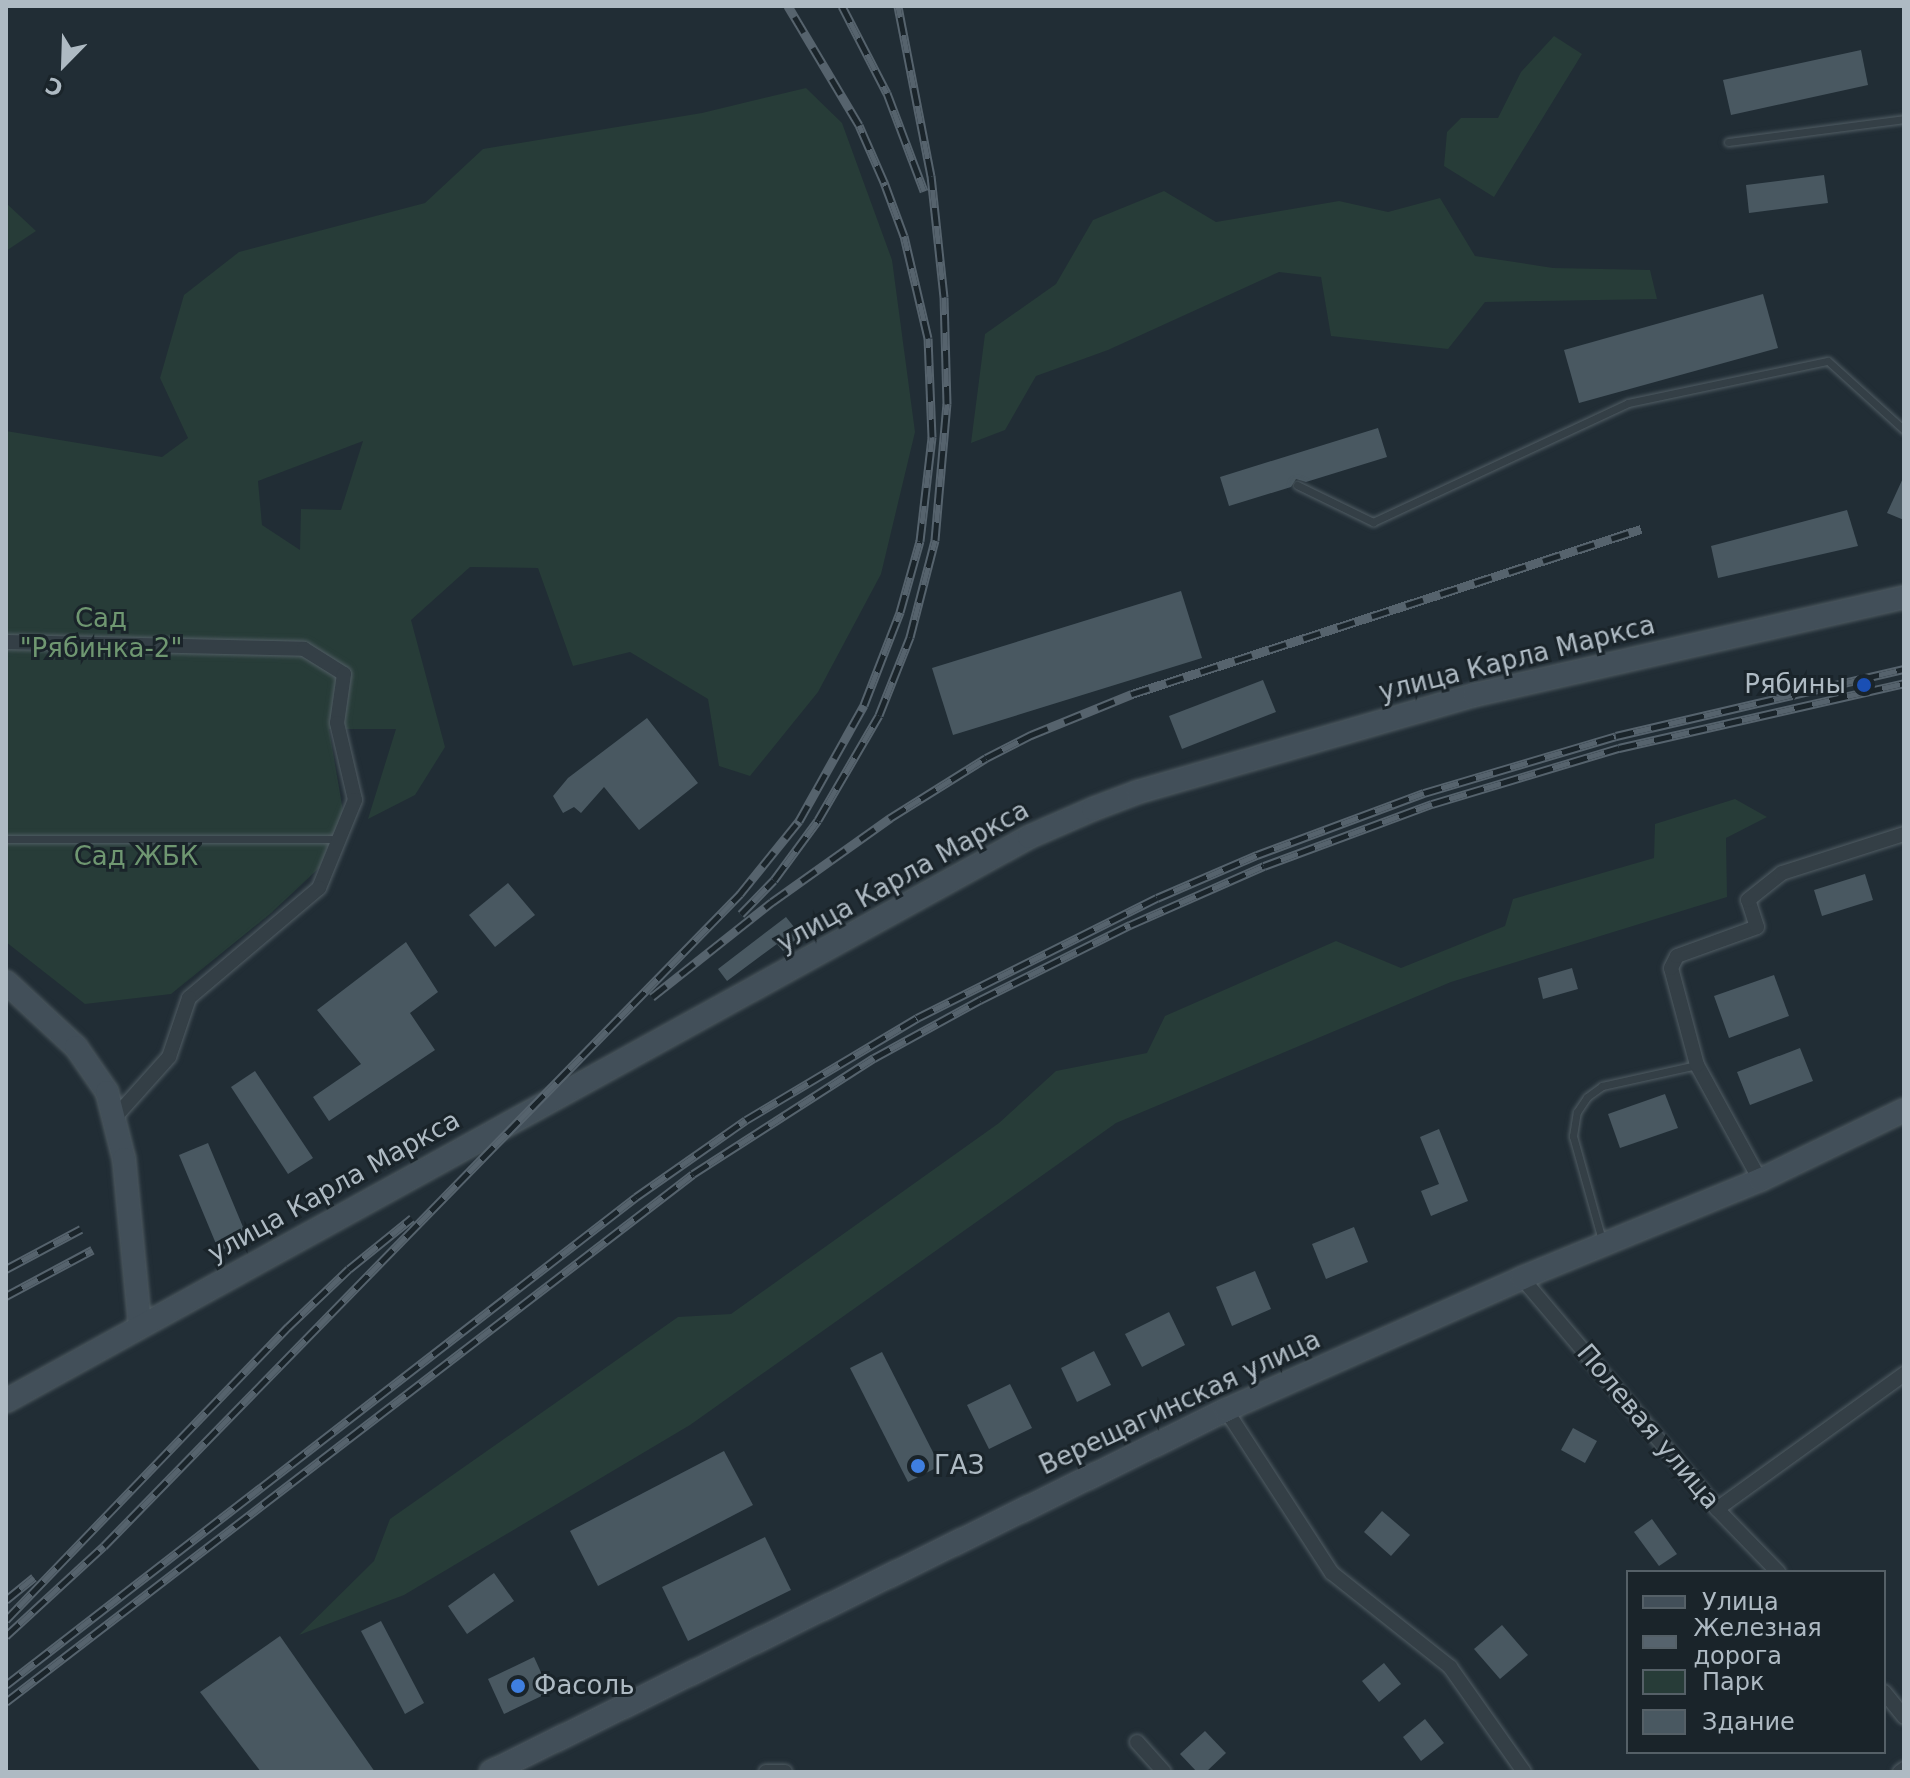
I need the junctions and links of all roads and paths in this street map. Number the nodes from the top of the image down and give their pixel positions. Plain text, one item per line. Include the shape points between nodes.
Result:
1 (1904, 119) edge
2 (1728, 142) dead end
3 (1904, 430) edge
4 (1297, 485) dead end
5 (1904, 597) edge
6 (6, 642) edge
7 (1904, 834) edge
8 (6, 839) edge
9 (331, 839) dead end
10 (6, 982) edge
11 (1697, 1065) junction
12 (1904, 1110) edge
13 (116, 1116) junction
14 (1760, 1180) junction
15 (1604, 1246) junction
16 (1522, 1278) junction
17 (140, 1325) junction
18 (1904, 1374) edge
19 (6, 1401) edge
20 (1226, 1410) junction
21 (1717, 1509) junction
22 (1776, 1570) edge
23 (1886, 1694) edge
24 (1904, 1717) edge
25 (1137, 1742) dead end
26 (491, 1772) edge
27 (766, 1772) edge
28 (785, 1772) edge
29 (1164, 1772) edge
30 (1524, 1772) edge

1 - 2 lane
3 - 4 lane via 1828,361 1628,403 1373,522
5 - 17 main road, улица Карла Маркса via 1474,695 1093,809 1029,837
6 - 13 street via 304,649 344,674 337,723 355,800 319,888 189,998 169,1057
7 - 11 street via 1782,873 1748,900 1757,927 1677,956 1671,968
8 - 9 lane
10 - 13 main road via 85,1058
11 - 14 street
11 - 15 lane via 1602,1086 1577,1112 1573,1136
12 - 14 main road, Верещагинская улица
13 - 17 main road
14 - 15 main road, Верещагинская улица
15 - 16 main road, Верещагинская улица
16 - 20 main road, Верещагинская улица
16 - 21 street, Полевая улица
17 - 19 main road, улица Карла Маркса
18 - 21 street
20 - 26 main road, Верещагинская улица
20 - 30 street via 1332,1573 1450,1667
21 - 22 street, Полевая улица
23 - 24 street
25 - 29 street
27 - 28 street

